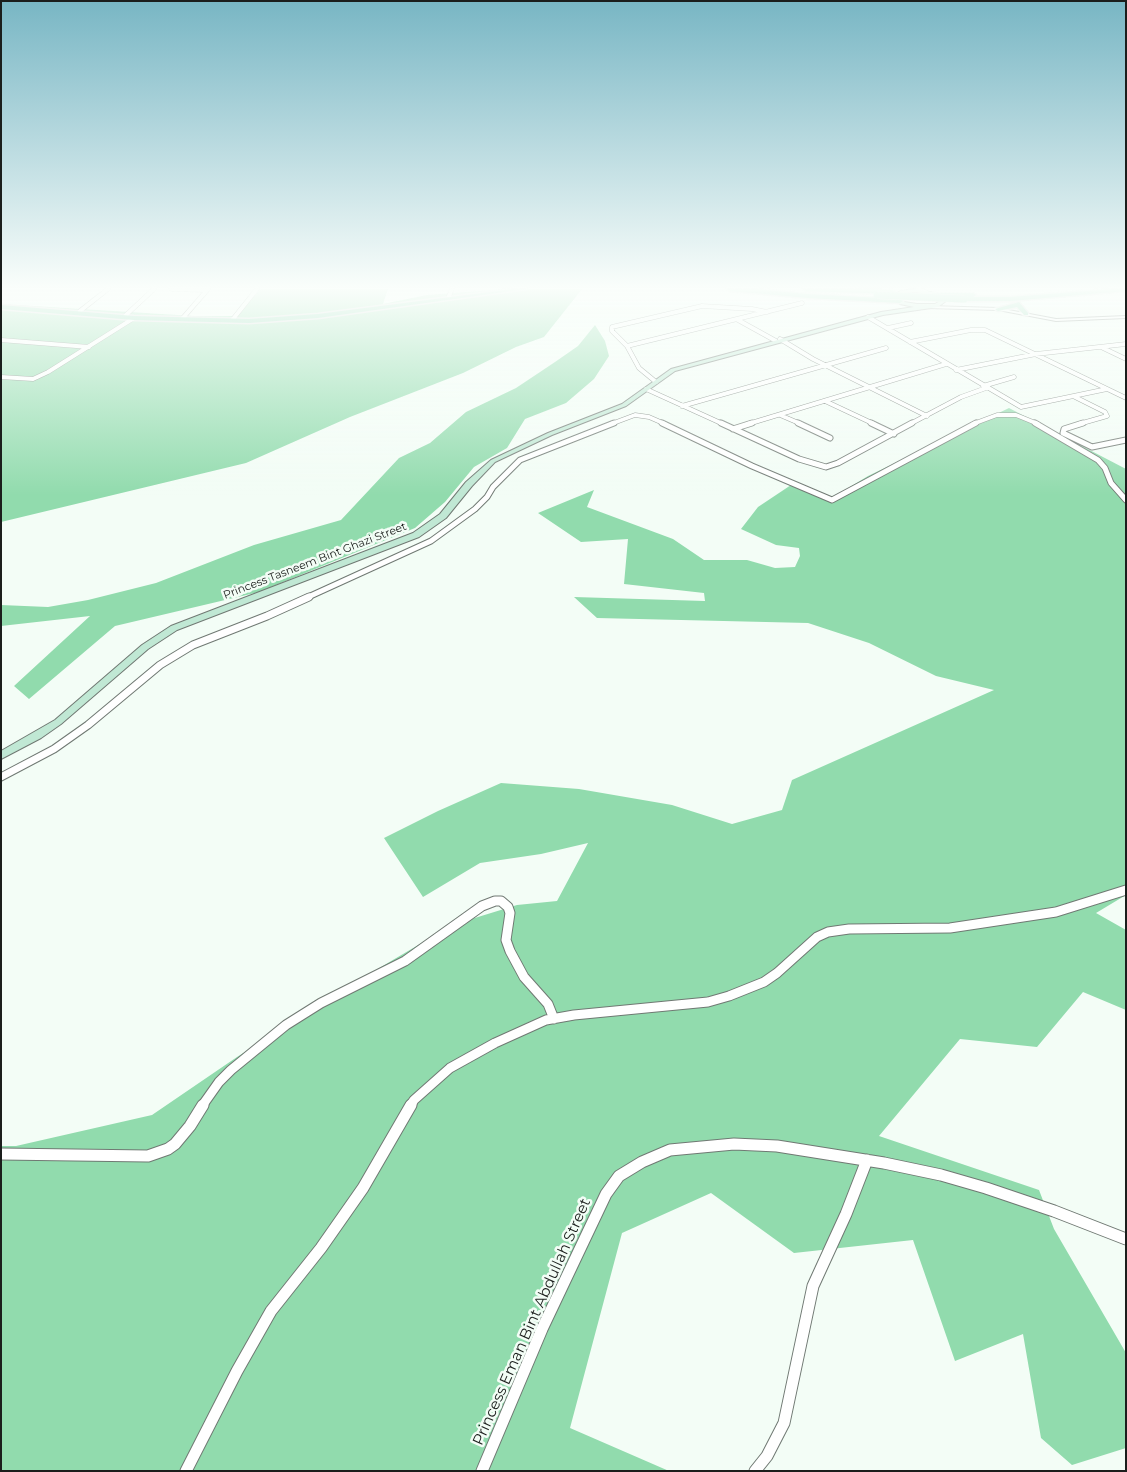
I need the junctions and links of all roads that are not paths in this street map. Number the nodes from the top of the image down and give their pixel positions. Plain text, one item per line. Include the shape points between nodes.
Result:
1 (70, 358) edge
2 (633, 358) edge
3 (715, 358) edge
4 (810, 358) edge
5 (851, 358) edge
6 (936, 358) edge
7 (1018, 358) edge
8 (1043, 358) edge
9 (946, 364) junction
10 (824, 365) junction
11 (956, 370) junction
12 (1, 377) edge
13 (1014, 377) dead end
14 (656, 382) junction
15 (985, 387) junction
16 (869, 388) junction
17 (646, 389) junction
18 (1107, 389) junction
19 (1075, 397) junction
20 (1126, 398) edge
21 (825, 401) junction
22 (682, 406) junction
23 (780, 415) junction
24 (928, 416) junction
25 (733, 429) junction
26 (894, 434) junction
27 (830, 438) dead end
28 (1126, 440) edge
29 (1126, 500) edge
30 (1, 756) edge
31 (1, 777) edge
32 (1126, 890) edge
33 (554, 1019) junction
34 (1, 1154) edge
35 (868, 1160) junction
36 (1126, 1239) edge
37 (186, 1471) edge
38 (482, 1471) edge
39 (755, 1471) edge

1 - 12 street via 33,379
2 - 14 street via 639,368
3 - 14 main road, Princess Tasneem Bint Ghazi Street via 674,370
4 - 10 street
5 - 10 street
6 - 9 street
7 - 11 street
8 - 18 street
9 - 11 street
9 - 16 street
10 - 16 street
10 - 22 street
11 - 15 street
13 - 15 street
14 - 17 main road, Princess Tasneem Bint Ghazi Street
15 - 19 street via 1024,407
15 - 24 street
16 - 21 street
16 - 24 street
17 - 22 street
17 - 30 main road, Princess Tasneem Bint Ghazi Street via 617,408 493,461 443,516 416,535 174,628 145,647 58,722
18 - 19 street
18 - 20 street
19 - 28 street via 1105,412 1106,416 1064,429 1064,433 1092,447
21 - 23 street
21 - 26 street
22 - 25 street
23 - 25 street
23 - 27 street
24 - 26 street
25 - 26 street via 799,459 826,467
29 - 31 street via 1111,483 1098,460 1016,415 978,422 830,500 649,417 635,415 520,460 475,509 431,541 267,616 193,645 160,665 82,730
32 - 33 street via 1056,912 950,928 828,932 817,937 770,978 729,996 699,1003
33 - 34 street via 548,1004 524,977 510,951 506,940 508,907 501,901 495,901 482,906 405,961 321,1003 286,1025 219,1082 190,1126 168,1149 148,1156
33 - 37 street via 522,1029 450,1068 414,1100 363,1188 271,1311
35 - 36 street, Princess Eman Bint Abdullah Street via 986,1188
35 - 38 street, Princess Eman Bint Abdullah Street via 777,1146 734,1144 670,1150 620,1176 606,1194 565,1278
35 - 39 street via 813,1286 784,1423 767,1456

